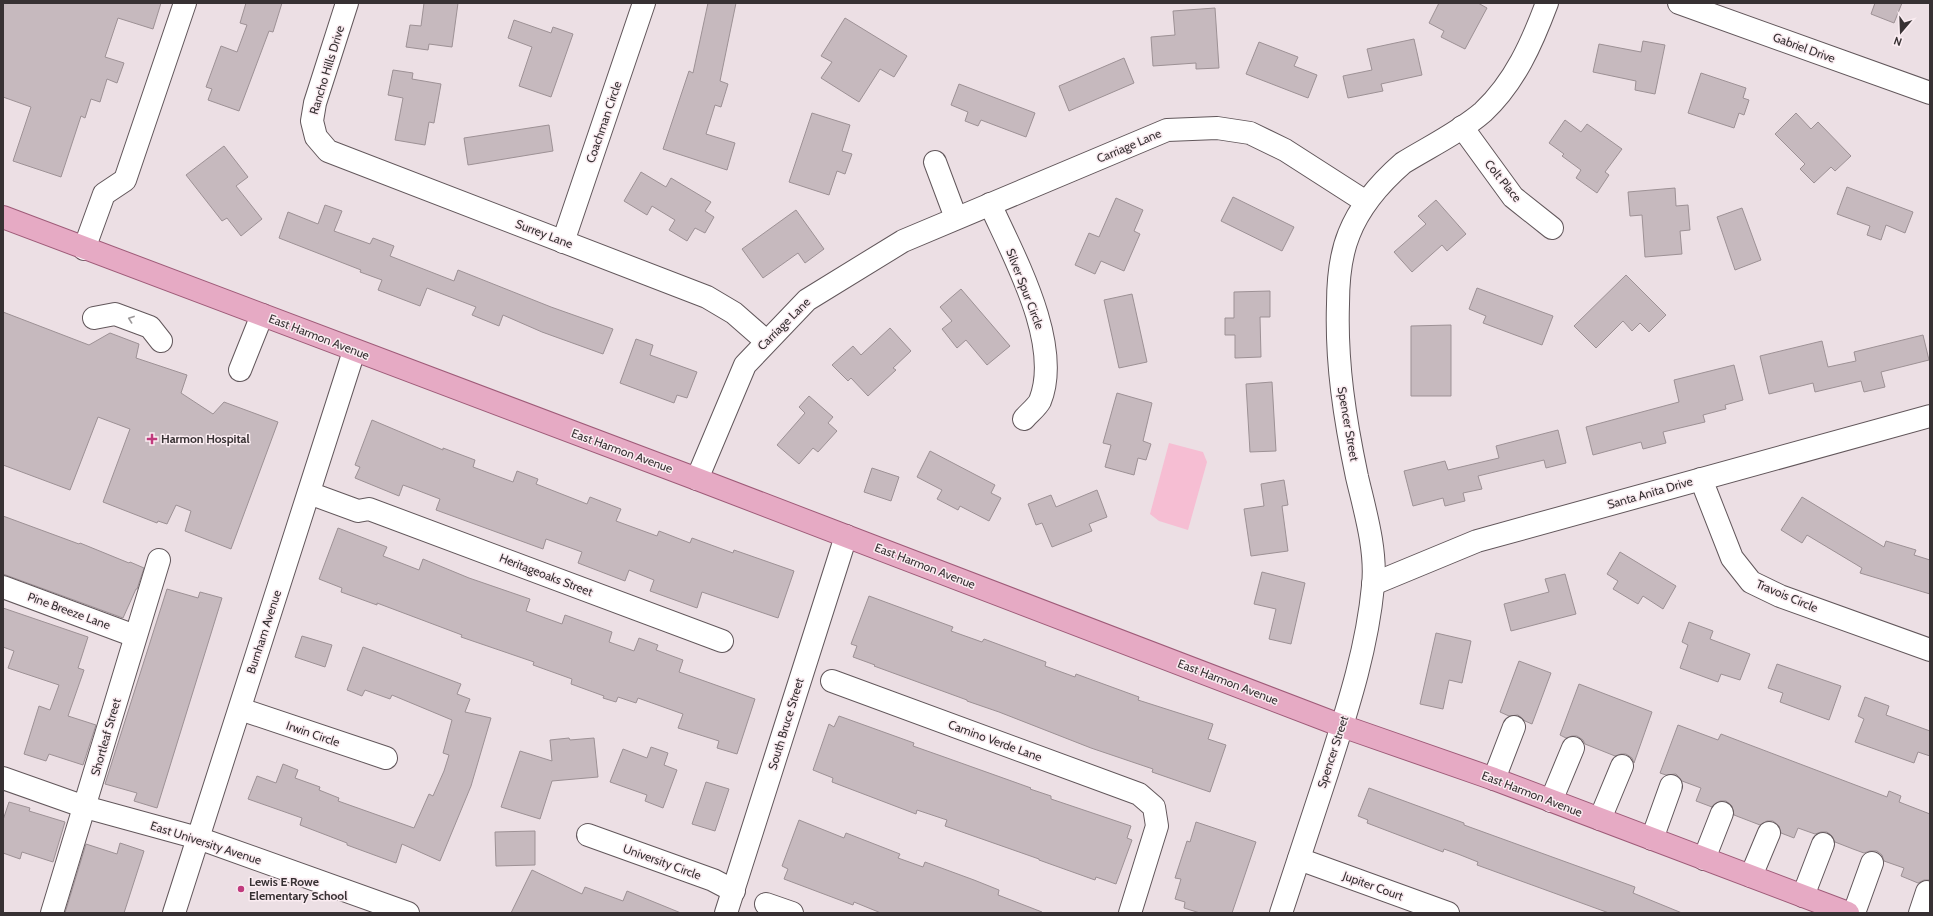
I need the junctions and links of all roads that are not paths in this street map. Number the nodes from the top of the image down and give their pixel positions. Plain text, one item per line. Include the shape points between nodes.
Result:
1 (185, 3) edge
2 (347, 3) edge
3 (644, 3) edge
4 (1547, 3) edge
5 (1678, 3) edge
6 (1930, 93) edge
7 (1462, 127) junction
8 (316, 137) joint
9 (935, 162) dead end
10 (1366, 202) junction
11 (990, 204) junction
12 (3, 217) edge
13 (956, 218) junction
14 (1552, 228) dead end
15 (563, 242) junction
16 (84, 249) junction
17 (262, 315) junction
18 (766, 341) junction
19 (354, 351) junction
20 (240, 370) dead end
21 (1930, 416) edge
22 (1024, 419) dead end
23 (697, 479) junction
24 (1702, 479) junction
25 (311, 486) junction
26 (846, 536) junction
27 (159, 560) dead end
28 (1374, 584) junction
29 (3, 587) edge
30 (135, 636) junction
31 (722, 641) dead end
32 (1930, 650) edge
33 (832, 681) dead end
34 (240, 709) junction
35 (1342, 726) junction
36 (1514, 727) dead end
37 (1573, 748) dead end
38 (386, 758) dead end
39 (1622, 766) dead end
40 (3, 778) edge
41 (1494, 779) junction
42 (1672, 786) dead end
43 (1551, 801) junction
44 (85, 807) junction
45 (1722, 813) dead end
46 (1600, 819) junction
47 (1769, 833) dead end
48 (588, 835) dead end
49 (198, 838) junction
50 (1652, 839) junction
51 (1822, 844) dead end
52 (1704, 858) junction
53 (1299, 859) junction
54 (1872, 863) dead end
55 (1751, 876) junction
56 (734, 891) junction
57 (1927, 892) dead end
58 (1803, 896) junction
59 (766, 904) dead end
60 (1825, 909) edge
61 (52, 913) edge
62 (174, 913) edge
63 (408, 913) edge
64 (726, 913) edge
65 (792, 913) edge
66 (1130, 913) edge
67 (1281, 913) edge
68 (1448, 913) edge
69 (1848, 913) edge
70 (1854, 913) edge
71 (1920, 913) edge

1 - 16 street via 125,180 104,194
2 - 8 street, Rancho Hills Drive via 315,103 312,121
3 - 15 street, Coachman Circle
4 - 7 street, Spencer Street via 1531,43 1512,78 1482,113
5 - 6 street, Gabriel Drive
7 - 10 street, Spencer Street via 1403,163 1381,183
7 - 14 street, Colt Place via 1513,197
8 - 15 street, Surrey Lane via 328,151
9 - 13 street
10 - 11 street, Carriage Lane via 1286,150 1250,133 1217,128 1167,130
10 - 28 street, Spencer Street via 1349,234 1341,264 1338,289 1338,348 1347,428 1371,540
11 - 13 street, Carriage Lane
11 - 22 street, Silver Spur Circle via 1025,282 1044,337 1046,374 1040,402
12 - 16 main road, East Harmon Avenue
13 - 18 street, Carriage Lane via 903,241 807,300
15 - 18 street, Surrey Lane via 707,297 734,313
16 - 17 main road, East Harmon Avenue
17 - 19 main road, East Harmon Avenue
17 - 20 street
18 - 23 street, Carriage Lane via 745,365
19 - 23 main road, East Harmon Avenue
19 - 25 street, Burnham Avenue
21 - 24 street, Santa Anita Drive
23 - 26 main road, East Harmon Avenue
24 - 28 street, Santa Anita Drive via 1477,541
24 - 32 street, Travois Circle via 1732,558 1751,582 1780,596
25 - 31 street, Heritageoaks Street via 358,511 369,509
25 - 34 street, Burnham Avenue
26 - 35 main road, East Harmon Avenue
26 - 56 street, South Bruce Street
27 - 30 street, Shortleaf Street
28 - 35 street, Spencer Street via 1354,687
29 - 30 street, Pine Breeze Lane
30 - 44 street, Shortleaf Street
33 - 66 street, Camino Verde Lane via 1139,794 1154,807 1157,826
34 - 38 street, Irwin Circle
34 - 49 street, Burnham Avenue
35 - 41 main road, East Harmon Avenue
35 - 53 street, Spencer Street
36 - 41 street
37 - 43 street
39 - 46 street
40 - 44 street, East University Avenue
41 - 43 main road, East Harmon Avenue
42 - 50 street
43 - 46 main road, East Harmon Avenue
44 - 49 street, East University Avenue
44 - 61 street, Shortleaf Street
45 - 52 street
46 - 50 main road, East Harmon Avenue
47 - 55 street
48 - 56 street, University Circle via 713,880
49 - 62 street, Burnham Avenue
49 - 63 street, East University Avenue
50 - 52 main road, East Harmon Avenue
51 - 58 street
52 - 55 main road, East Harmon Avenue
53 - 67 street, Spencer Street
53 - 68 street, Jupiter Court
54 - 70 street
55 - 58 main road, East Harmon Avenue
56 - 64 street, South Bruce Street
57 - 71 street
58 - 60 main road, East Harmon Avenue
59 - 65 street
60 - 69 main road, East Harmon Avenue

